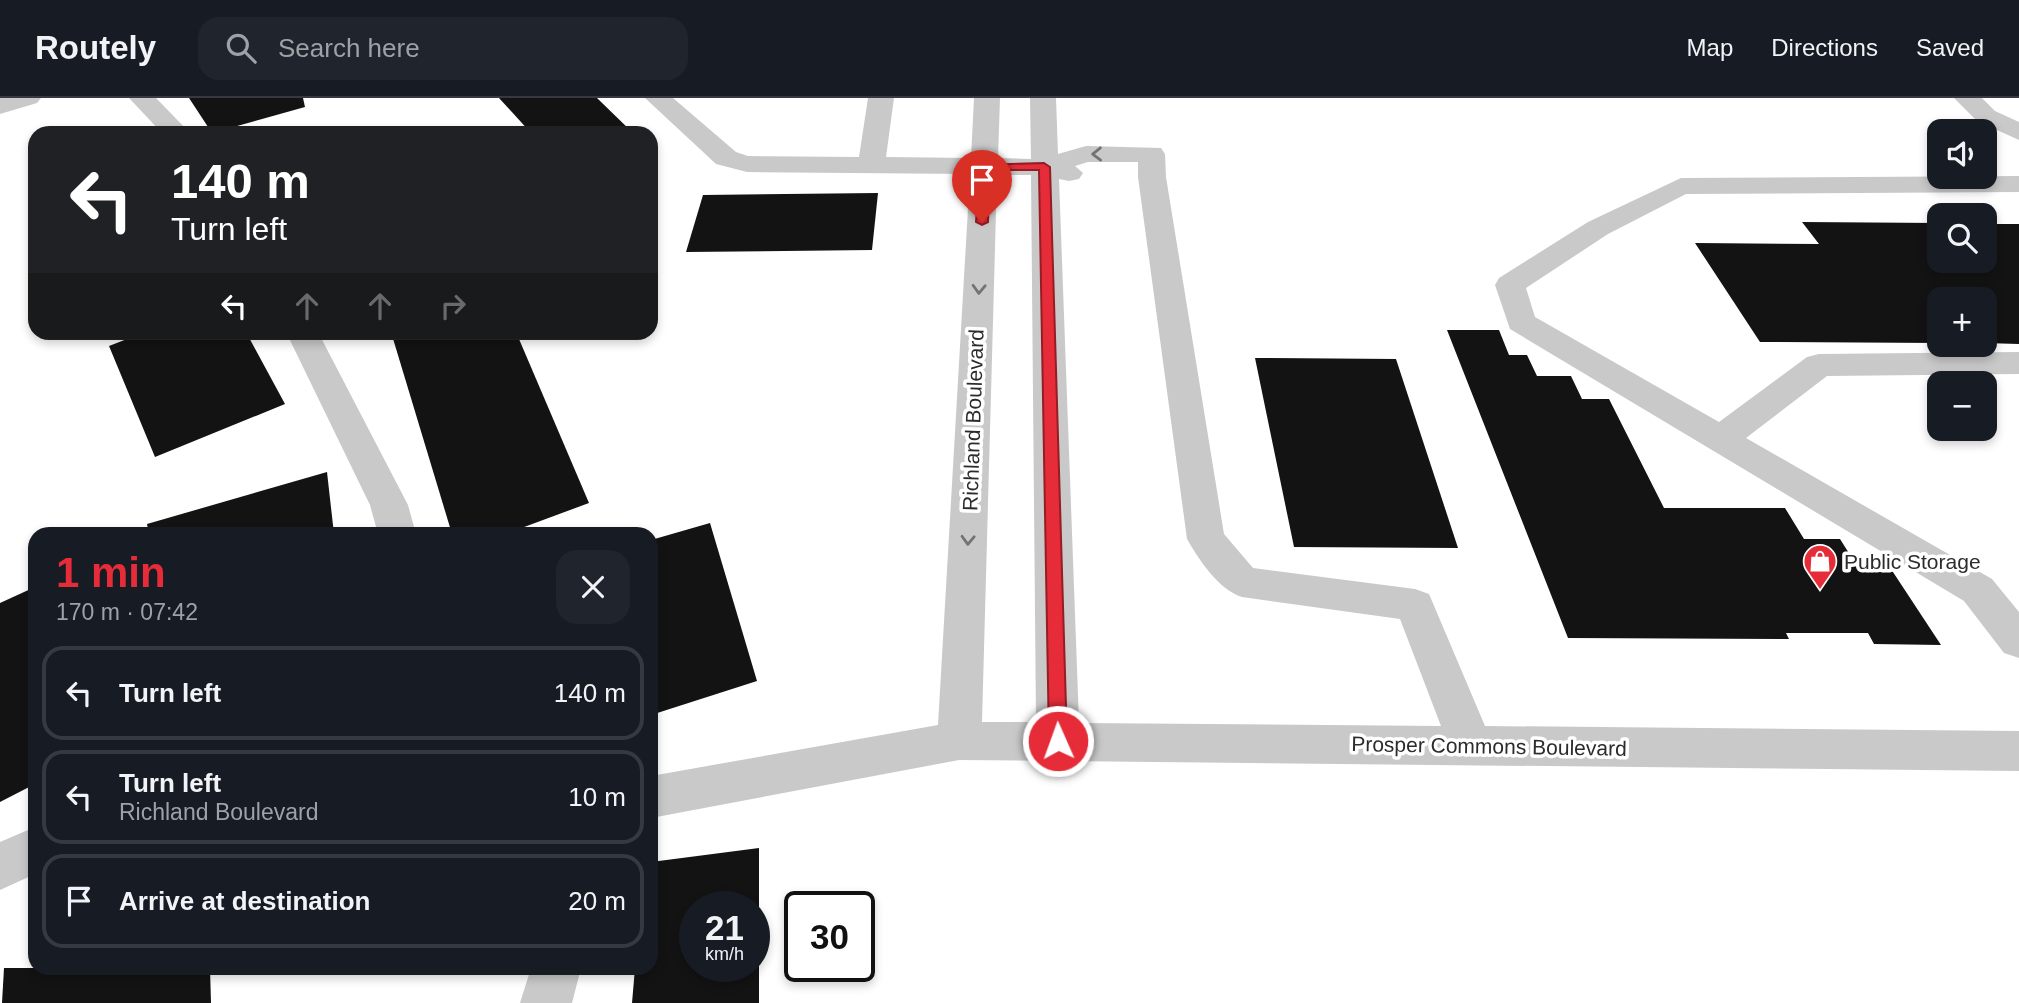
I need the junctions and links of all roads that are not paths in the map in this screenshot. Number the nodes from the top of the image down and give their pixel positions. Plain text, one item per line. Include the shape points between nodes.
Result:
1 (28, 98) edge
2 (142, 98) edge
3 (658, 98) edge
4 (881, 98) edge
5 (987, 98) edge
6 (1043, 98) edge
7 (1967, 98) edge
8 (0, 106) edge
9 (170, 126) edge
10 (2019, 132) edge
11 (871, 165) junction
12 (984, 167) junction
13 (1044, 167) junction
14 (2019, 184) edge
15 (306, 340) edge
16 (2019, 363) edge
17 (1719, 440) junction
18 (395, 527) edge
19 (2019, 641) edge
20 (959, 741) junction
21 (1058, 741) junction
22 (1471, 746) junction
23 (2019, 751) edge
24 (658, 796) edge
25 (28, 853) edge
26 (0, 867) edge
27 (554, 975) edge
28 (546, 1003) edge

1 - 8 street
2 - 9 street
3 - 11 street via 726,158 747,164
4 - 11 street
5 - 12 street, Richland Boulevard
6 - 13 street
7 - 10 street via 1986,116
11 - 12 street
12 - 13 street
12 -> 20 street, Richland Boulevard
13 - 21 street
13 - 22 street via 1086,177 1152,166 1206,539 1242,582 1415,606
14 - 17 street via 1681,186 1598,228 1510,285 1521,322
15 - 18 street via 389,505
16 - 17 street via 1819,365
17 - 19 street via 1978,590
20 - 21 street, Prosper Commons Boulevard
20 - 24 street, Prosper Commons Boulevard
21 - 22 street, Prosper Commons Boulevard
22 - 23 street, Prosper Commons Boulevard
25 - 26 street
27 - 28 street

